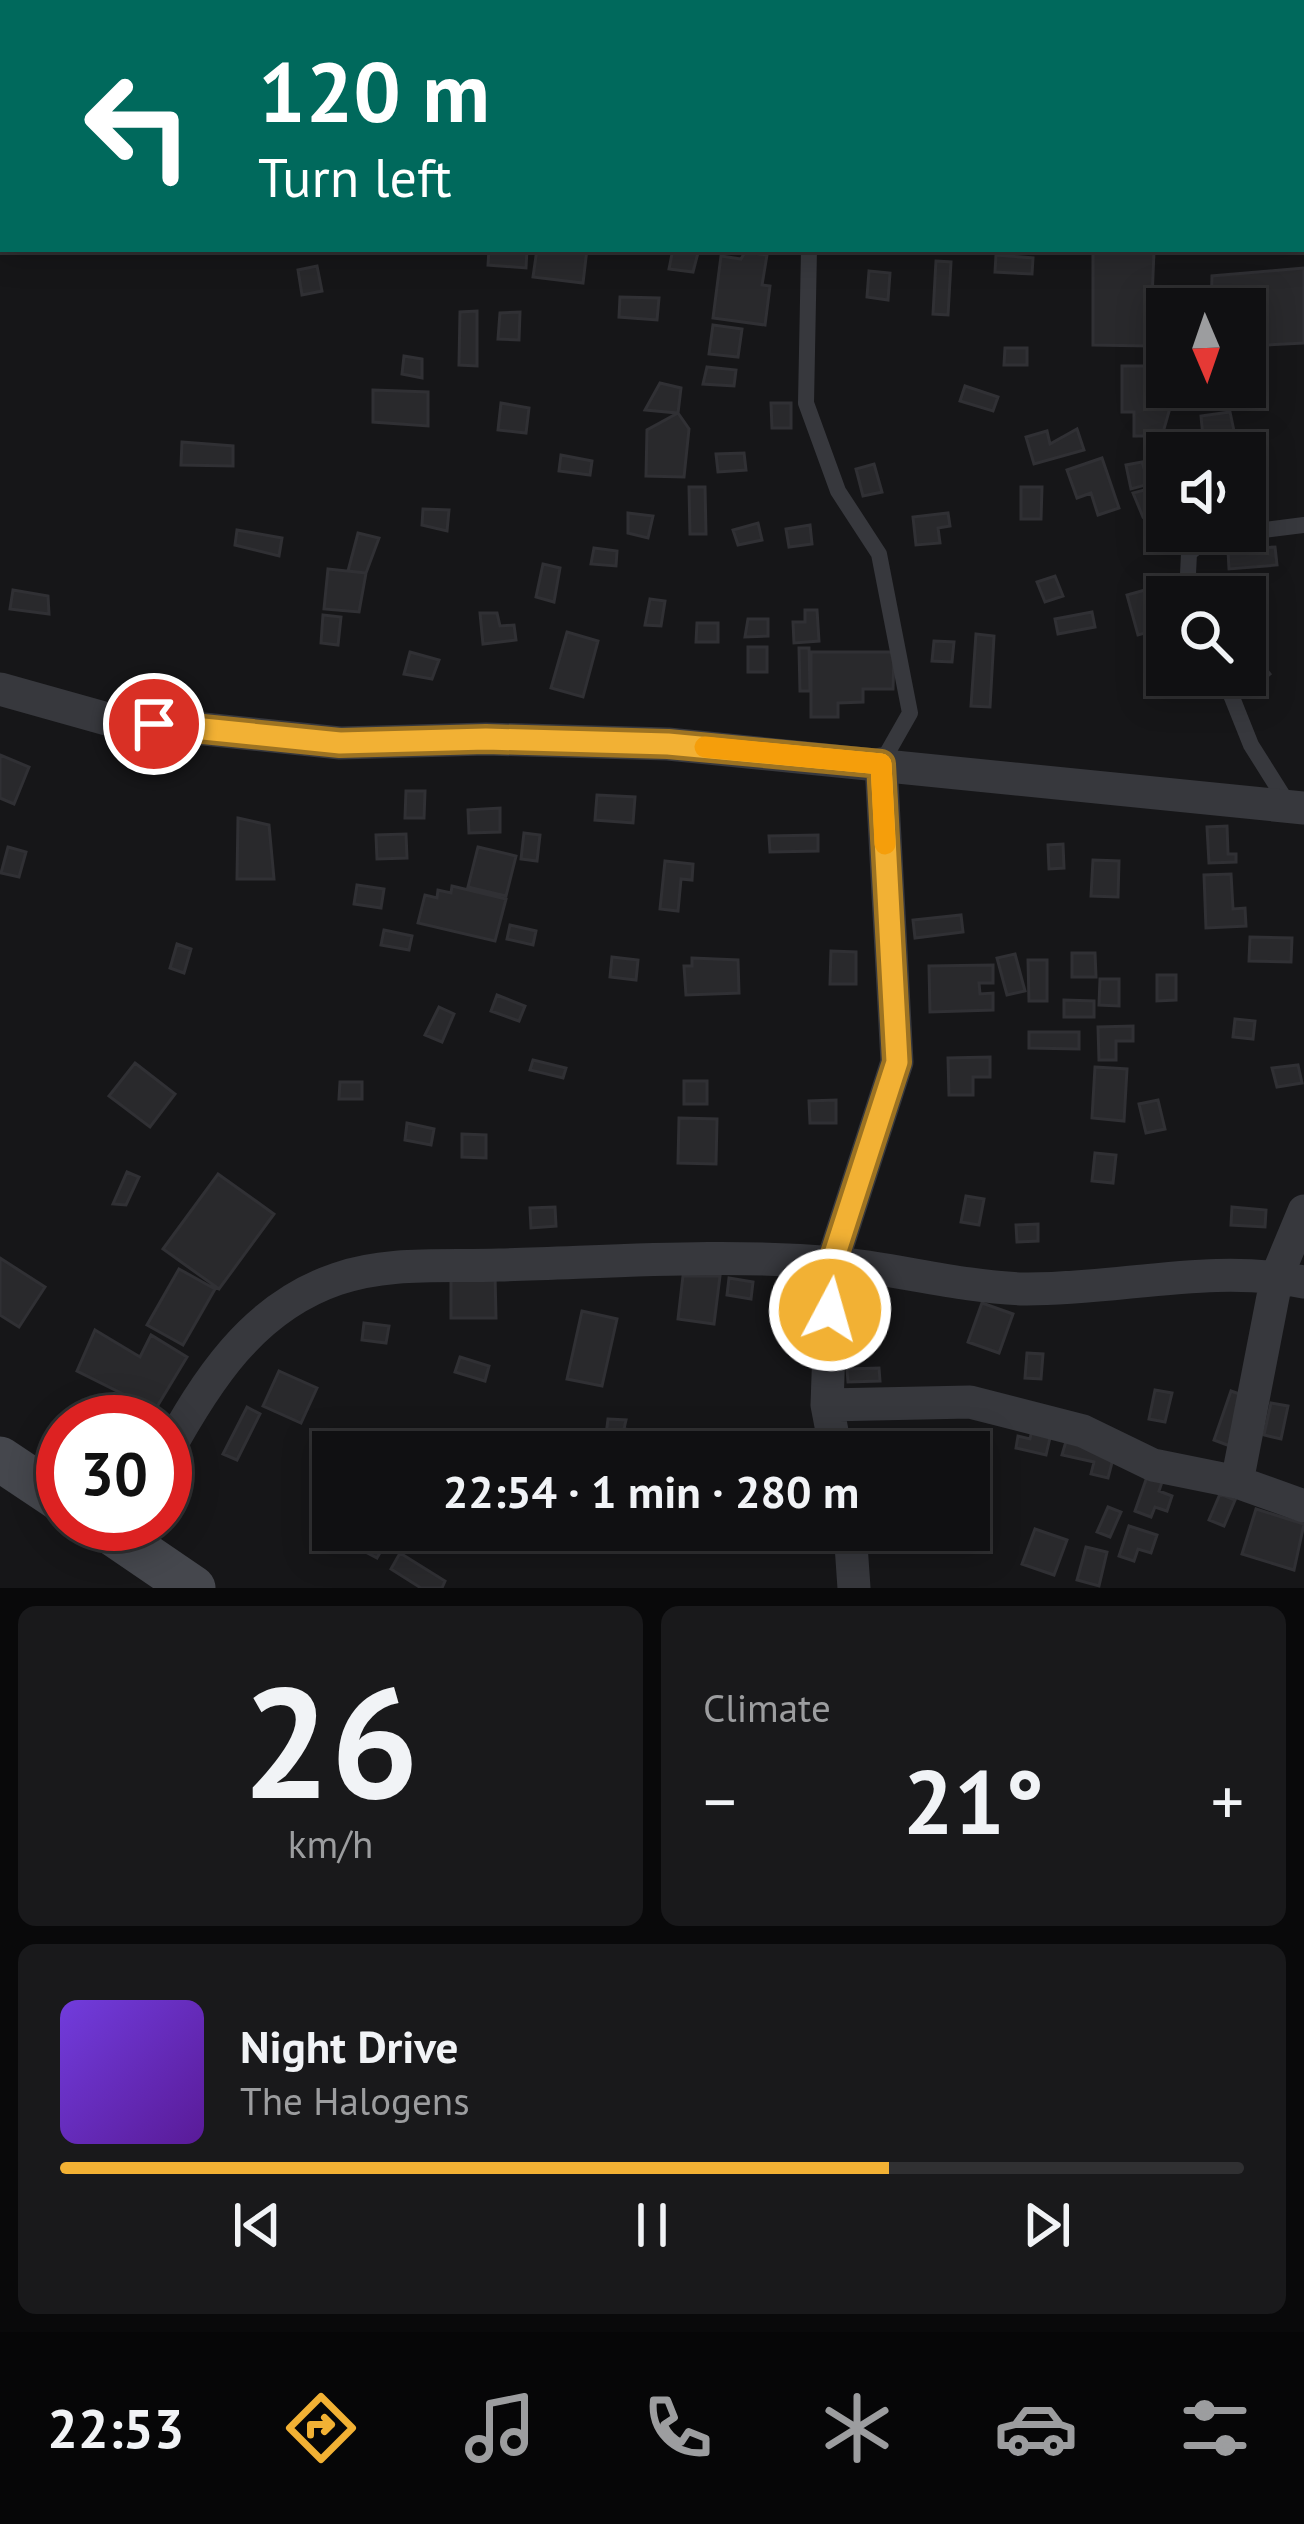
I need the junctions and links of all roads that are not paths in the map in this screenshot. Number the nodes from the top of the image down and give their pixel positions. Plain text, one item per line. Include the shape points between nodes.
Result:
1 (809, 252) edge
2 (1304, 525) edge
3 (1189, 576) edge
4 (0, 689) edge
5 (1231, 696) edge
6 (881, 764) junction
7 (1299, 813) edge
8 (1304, 1211) edge
9 (832, 1263) junction
10 (1290, 1279) edge
11 (826, 1405) junction
12 (192, 1408) edge
13 (832, 1431) edge
14 (0, 1460) edge
15 (1237, 1482) junction
16 (36, 1483) edge
17 (1304, 1506) edge
18 (144, 1551) edge
19 (851, 1551) edge
20 (193, 1588) edge
21 (854, 1588) edge

1 - 6 lane via 806,403 838,491 879,554 910,712
2 - 3 lane via 1209,537 1189,553
4 - 6 street via 107,719 340,743 668,744
5 - 7 lane via 1251,746
6 - 7 street
6 - 9 street via 897,1062
8 - 10 street
9 - 10 street via 1024,1288 1142,1277
9 - 11 street
9 - 12 street via 400,1268 335,1279 265,1315
10 - 15 street
11 - 13 street
11 - 15 street via 970,1402 1084,1431 1153,1466
14 - 16 street
15 - 17 street
18 - 20 street
19 - 21 street

